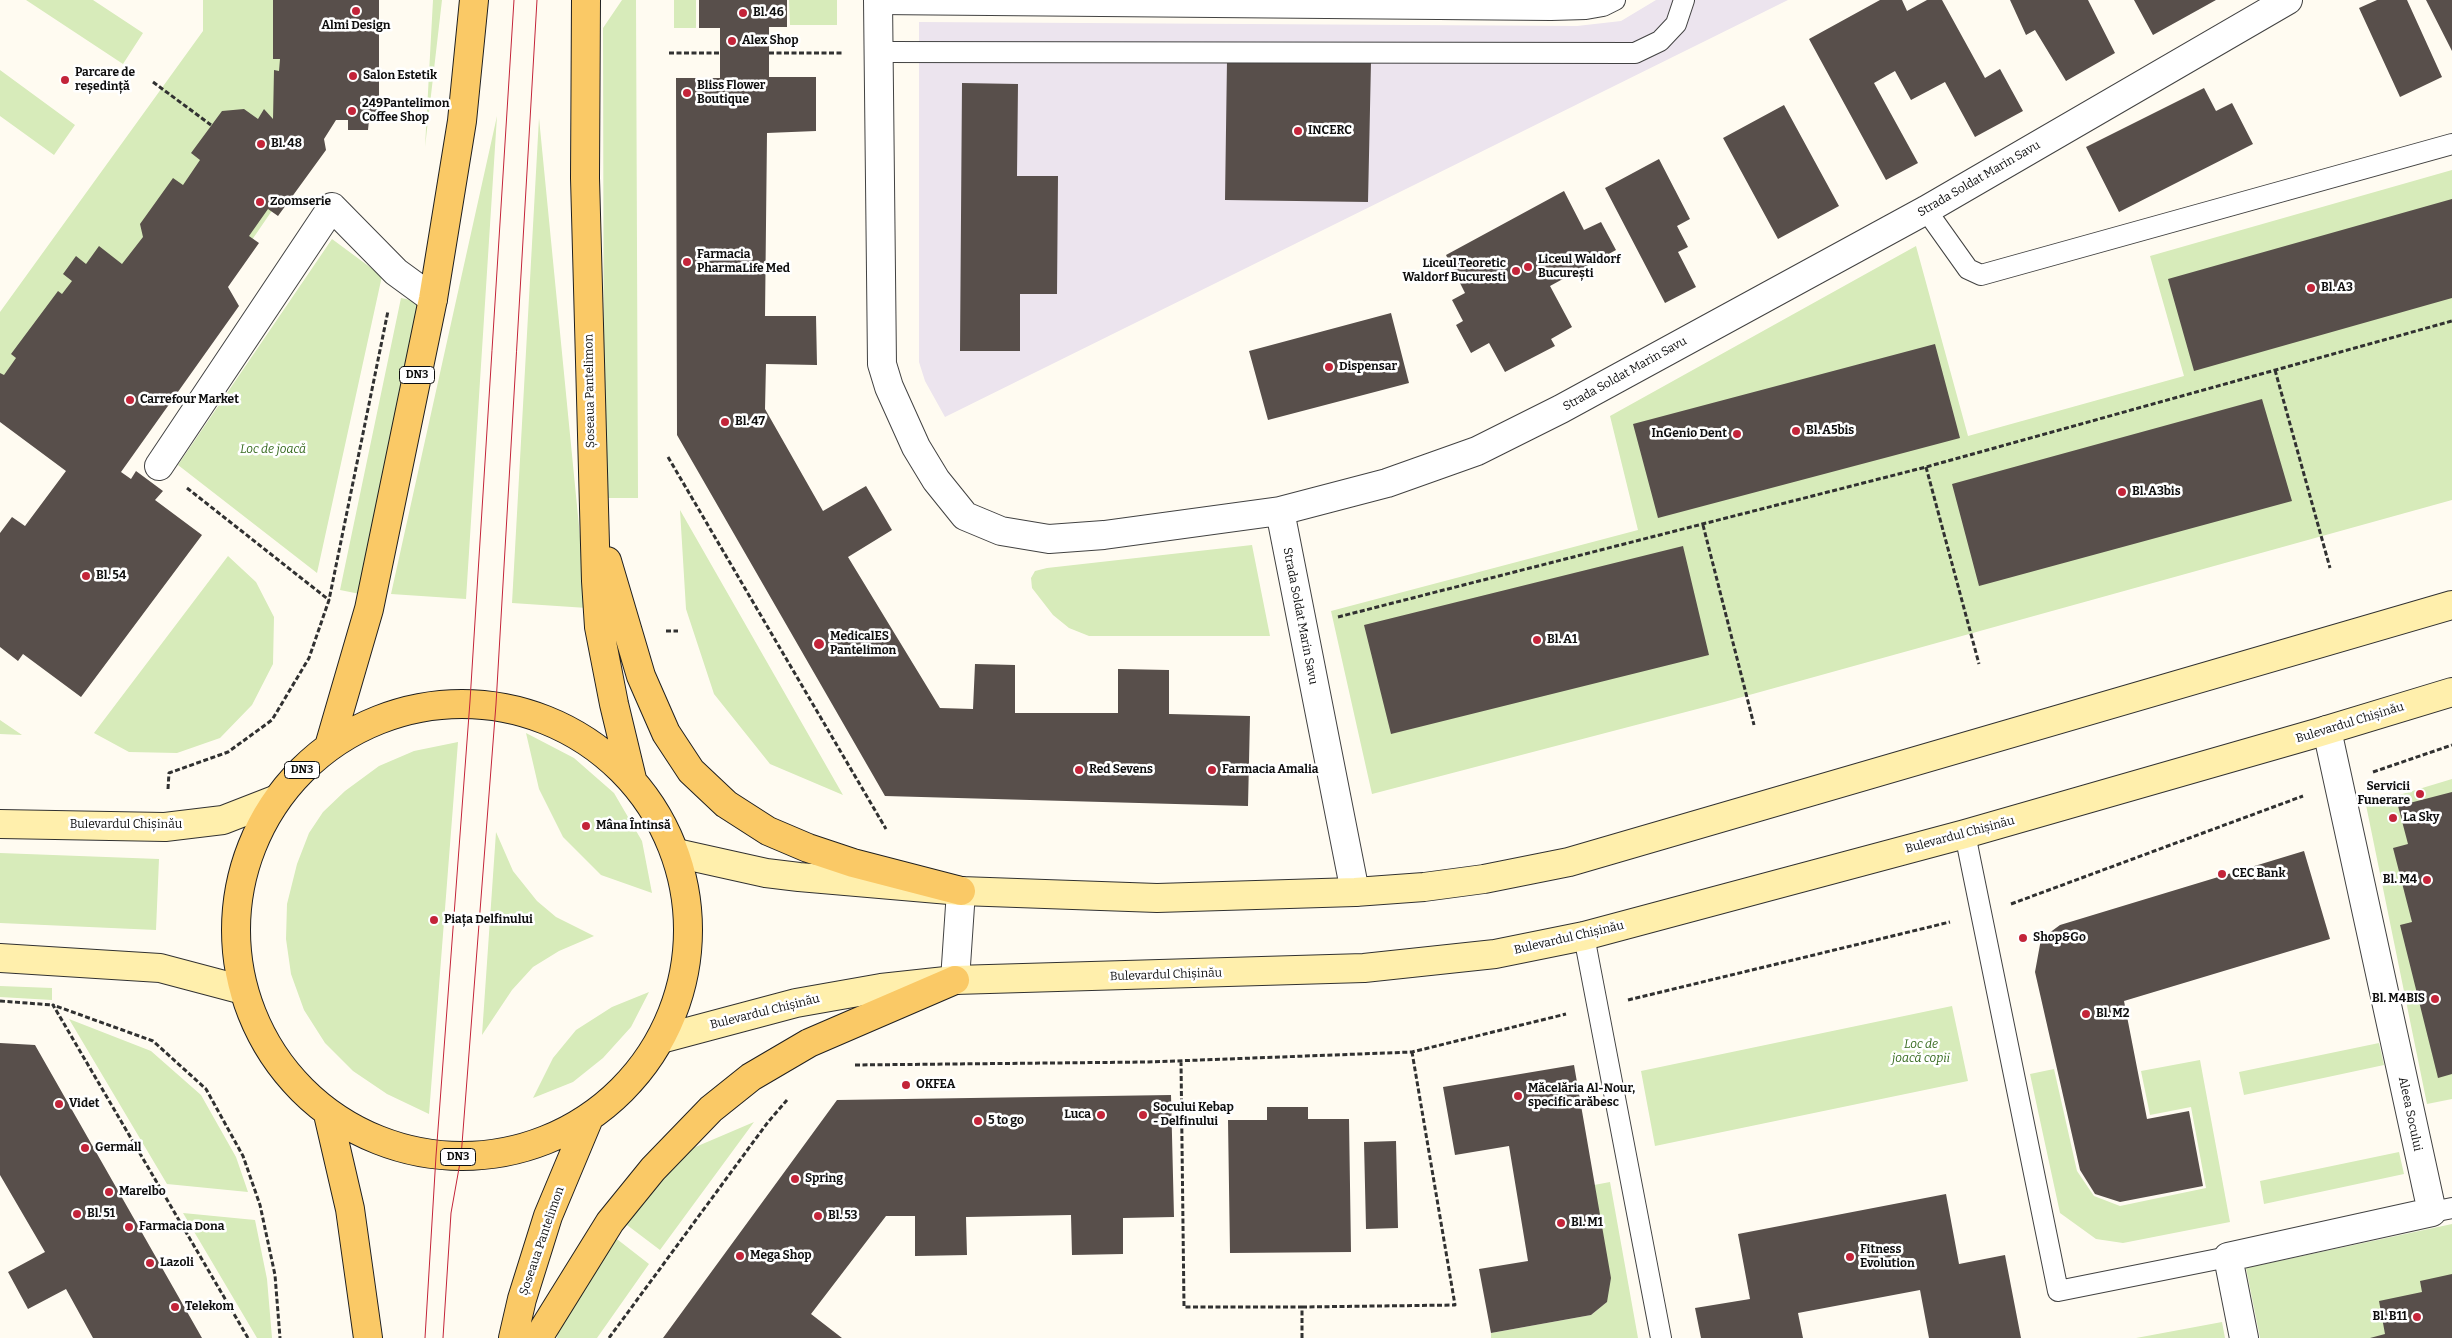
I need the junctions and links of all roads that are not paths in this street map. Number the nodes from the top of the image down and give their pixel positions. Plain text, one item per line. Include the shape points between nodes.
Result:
1 (474, 0) edge
2 (586, 0) edge
3 (1615, 0) edge
4 (1684, 0) edge
5 (2288, 0) edge
6 (878, 2) edge
7 (878, 52) junction
8 (2452, 144) edge
9 (1926, 210) junction
10 (433, 299) junction
11 (159, 466) road end
12 (592, 488) junction
13 (1280, 511) junction
14 (2452, 605) edge
15 (2452, 692) edge
16 (2327, 730) junction
17 (330, 743) junction
18 (632, 779) junction
19 (277, 799) junction
20 (0, 824) edge
21 (1965, 834) junction
22 (676, 853) junction
23 (961, 891) junction
24 (1355, 892) junction
25 (1584, 936) junction
26 (0, 958) edge
27 (955, 980) junction
28 (243, 990) junction
29 (661, 1039) junction
30 (328, 1114) junction
31 (590, 1118) junction
32 (2442, 1210) edge
33 (2228, 1257) junction
34 (368, 1338) edge
35 (513, 1338) edge
36 (538, 1338) edge
37 (1661, 1338) edge
38 (2244, 1338) edge

1 - 10 main road, DN3 via 462,121
2 - 12 main road, Șoseaua Pantelimon / DN3 via 585,178
3 - 6 lane via 1586,9 1551,10
4 - 7 lane via 1676,24 1660,41 1635,53
5 - 9 street, Strada Soldat Marin Savu
6 - 7 street
7 - 13 street via 882,364 888,387 916,447 936,480 965,516 1001,532 1049,539 1104,535
8 - 9 lane via 1981,275 1968,269
9 - 13 street, Strada Soldat Marin Savu via 1561,410 1476,451 1387,483
10 - 11 street via 396,272 332,207
10 - 17 main road, DN3 via 369,609
12 - 18 main road, Șoseaua Pantelimon / DN3 via 600,627
12 - 23 main road via 608,568 641,676 666,733 691,770 726,804 768,831 853,863
13 - 24 street, Strada Soldat Marin Savu
14 - 24 main road via 1569,862 1484,879
15 - 16 main road, Bulevardul Chișinău
16 - 21 main road, Bulevardul Chișinău
16 - 32 street, Aleea Socului
17 - 18 main road, DN3 via 388,715 433,704 470,701 496,704 536,715 571,731 604,752
17 - 19 main road, DN3
18 - 22 main road, DN3
19 - 20 main road, Bulevardul Chișinău via 223,820 165,827
19 - 28 main road, DN3 via 264,817 240,884 236,955
21 - 25 main road, Bulevardul Chișinău
21 - 33 lane via 2058,1291
22 - 23 main road via 799,877
22 - 29 main road, DN3 via 688,917 687,965 678,1001
23 - 24 main road via 1157,898
23 - 27 street
25 - 27 main road, Bulevardul Chișinău via 1495,954 1364,968
25 - 37 lane
26 - 28 main road via 160,968
27 - 29 main road, Bulevardul Chișinău via 881,988 796,1003
27 - 36 main road via 809,1043 751,1077 710,1109 653,1169 610,1222
28 - 30 main road, DN3 via 268,1045 290,1077
29 - 31 main road, DN3 via 630,1083
30 - 31 main road, DN3 via 367,1137 408,1151 461,1157 537,1145
30 - 34 main road via 350,1209
31 - 35 main road, Șoseaua Pantelimon / DN3 via 548,1216
32 - 33 street, Aleea Socului
33 - 38 street

